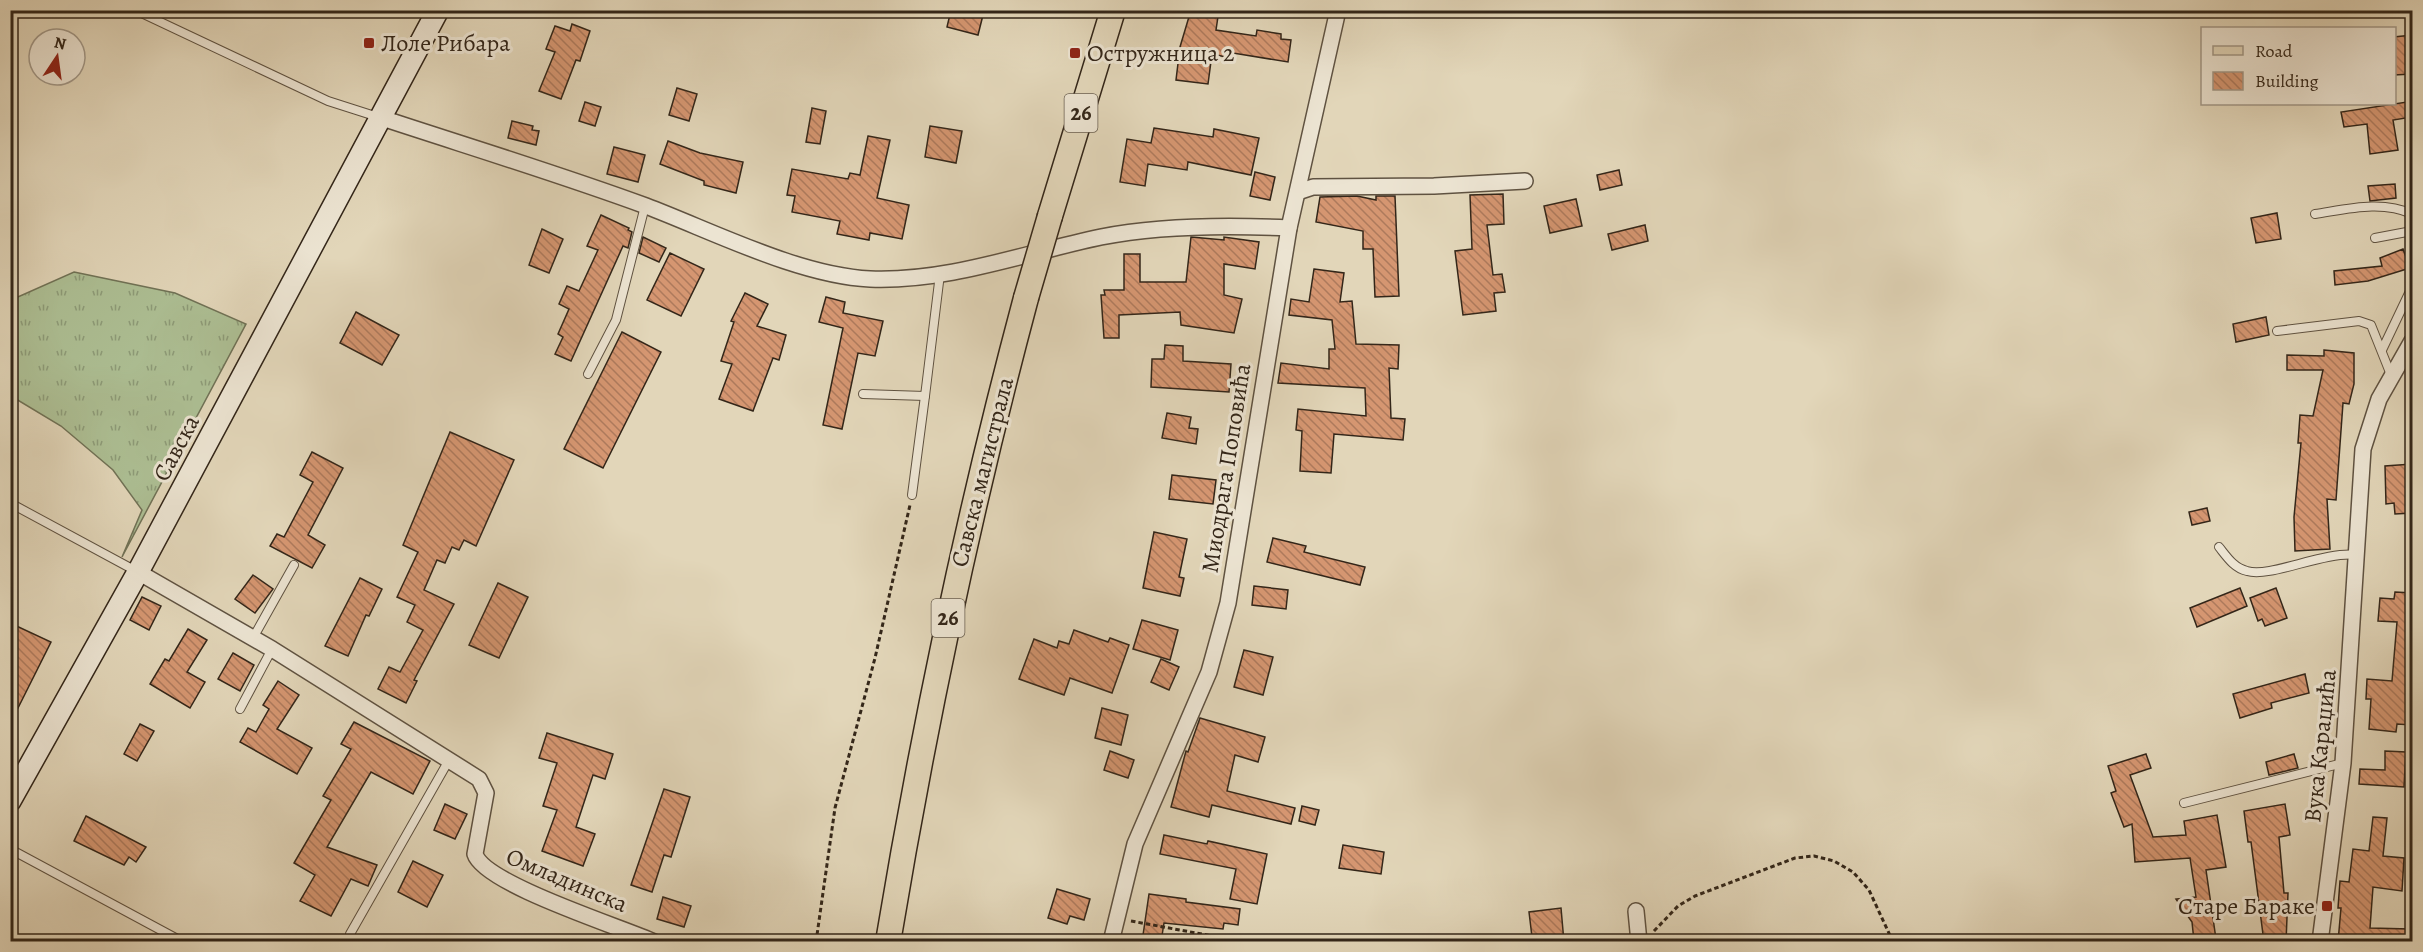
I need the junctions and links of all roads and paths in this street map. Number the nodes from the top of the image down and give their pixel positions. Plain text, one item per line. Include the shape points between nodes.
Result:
1 (135, 10) edge
2 (438, 10) edge
3 (1113, 10) edge
4 (1338, 10) edge
5 (382, 118) junction
6 (1525, 181) dead end
7 (1298, 192) junction
8 (645, 206) junction
9 (2315, 214) dead end
10 (2412, 214) edge
11 (1289, 228) junction
12 (2412, 231) edge
13 (2376, 238) dead end
14 (940, 274) junction
15 (2412, 287) edge
16 (2277, 330) dead end
17 (2412, 341) edge
18 (2382, 350) junction
19 (588, 374) dead end
20 (2391, 375) junction
21 (863, 394) dead end
22 (925, 396) junction
23 (912, 495) joint
24 (10, 503) edge
25 (2219, 547) dead end
26 (2357, 555) junction
27 (294, 565) dead end
28 (138, 572) junction
29 (253, 638) junction
30 (272, 649) junction
31 (240, 709) dead end
32 (450, 759) junction
33 (2343, 763) junction
34 (10, 801) edge
35 (2184, 803) dead end
36 (10, 849) edge
37 (1636, 910) dead end
38 (1115, 918) junction
39 (350, 934) dead end
40 (1645, 938) edge
41 (183, 942) edge
42 (654, 942) edge
43 (816, 942) edge
44 (888, 942) edge
45 (1111, 942) edge
46 (1245, 942) edge
47 (1893, 942) edge
48 (2320, 942) edge

1 - 5 lane via 328,101
2 - 5 street, Савска
3 - 44 main road, Савска магистрала / 26, bridge via 1026,298 988,442 950,605
4 - 7 street, Миодрага Поповића
5 - 8 street
5 - 28 street, Савска
6 - 7 street via 1313,187
7 - 11 street, Миодрага Поповића
8 - 14 street via 744,246 848,277
8 - 19 lane via 616,320
9 - 10 lane via 2379,206
11 - 14 street via 1163,230 1104,237
11 - 38 street, Миодрага Поповића via 1219,641 1143,820
12 - 13 lane
14 - 22 lane
15 - 18 lane
16 - 18 lane via 2359,321 2371,325
17 - 20 street, Вука Караџића
18 - 20 lane
20 - 26 street, Вука Караџића via 2366,434
21 - 22 lane
22 - 23 lane
23 - 43 path via 835,808
24 - 28 lane
25 - 26 lane via 2238,567 2256,572 2337,554
26 - 33 street, Вука Караџића
27 - 29 lane
28 - 29 street, Омладинска
28 - 34 street, Савска
29 - 30 street, Омладинска
30 - 31 lane
30 - 32 street, Омладинска
32 - 39 lane
32 - 42 street, Омладинска via 479,779 485,788 475,854 488,872
33 - 35 lane
33 - 48 street, Вука Караџића
36 - 41 lane
37 - 40 street
38 - 45 street, Миодрага Поповића
38 - 46 path
40 - 47 path via 1677,906 1695,896 1795,858 1814,856 1853,872 1869,890

